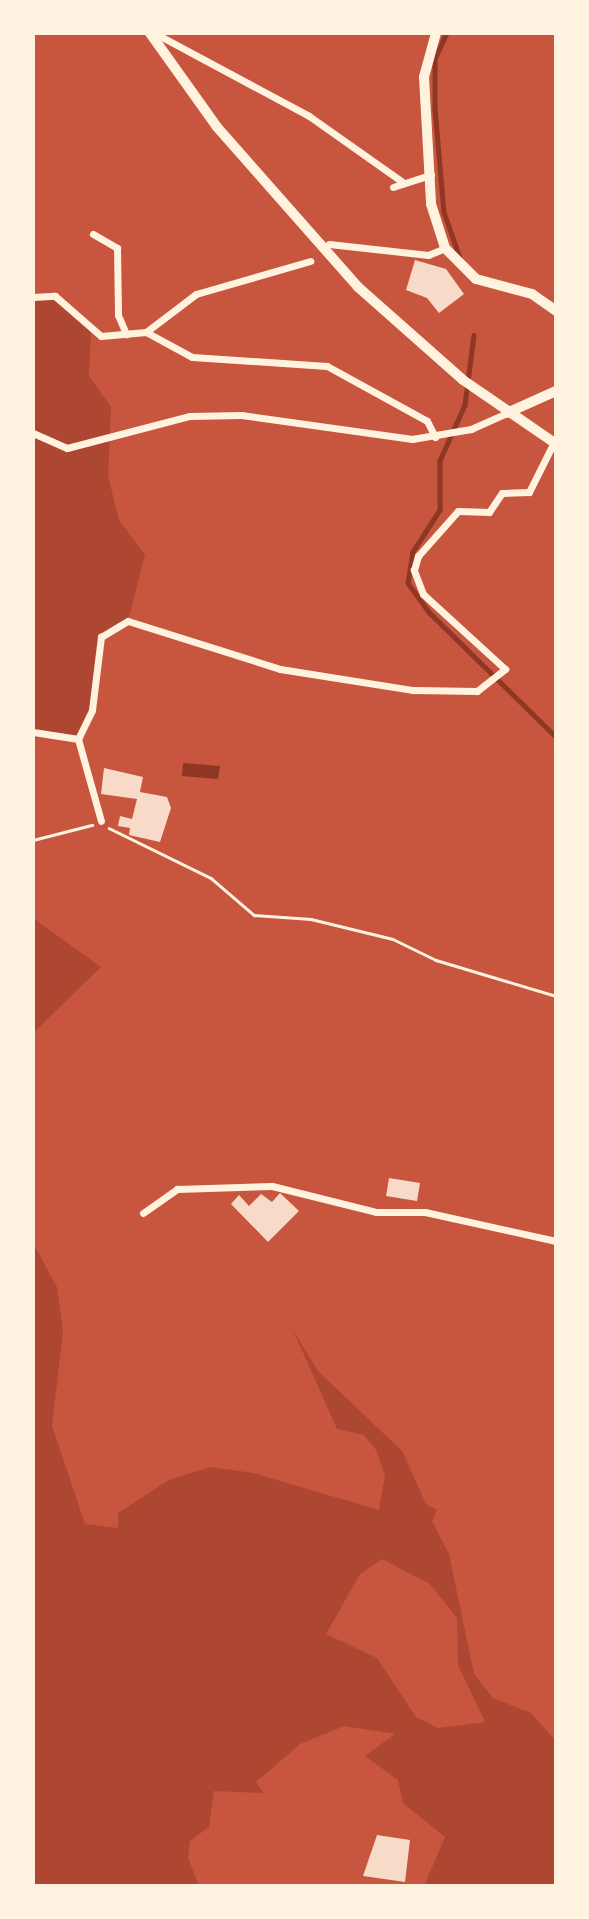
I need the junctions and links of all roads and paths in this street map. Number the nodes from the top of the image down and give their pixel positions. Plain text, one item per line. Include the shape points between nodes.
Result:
1 (436, 33) edge
2 (155, 35) edge
3 (431, 174) junction
4 (401, 181) junction
5 (393, 187) dead end
6 (93, 234) dead end
7 (330, 244) dead end
8 (445, 248) junction
9 (310, 261) dead end
10 (33, 297) edge
11 (556, 312) edge
12 (146, 332) junction
13 (126, 334) junction
14 (556, 391) edge
15 (507, 413) junction
16 (33, 433) edge
17 (435, 437) junction
18 (555, 443) edge
19 (33, 732) edge
20 (78, 739) junction
21 (101, 821) junction
22 (33, 840) edge
23 (556, 996) edge
24 (143, 1213) dead end
25 (556, 1241) edge

1 - 3 street via 424,77
2 - 4 street via 309,116
2 - 15 main road via 217,127 312,240 463,380
3 - 4 street
3 - 8 street via 431,204
4 - 5 street
6 - 13 street via 117,248 118,315
7 - 8 street via 428,255
8 - 11 street via 475,279 532,294
9 - 12 street via 196,294
10 - 13 street via 55,296 101,337
12 - 13 street
12 - 17 street via 192,358 276,358 351,374 427,421
14 - 15 street
15 - 17 street
15 - 18 main road
16 - 17 street via 67,448 190,416 242,415 372,436
18 - 20 street via 529,492 502,493 489,512 450,515 414,570 430,602 505,669 492,680 455,694 280,669 128,621 101,636 92,710
19 - 20 street
20 - 21 street
21 - 22 path
21 - 23 path via 211,878 254,915 310,919 393,939 436,960
24 - 25 street via 177,1189 272,1186 376,1212 425,1212

